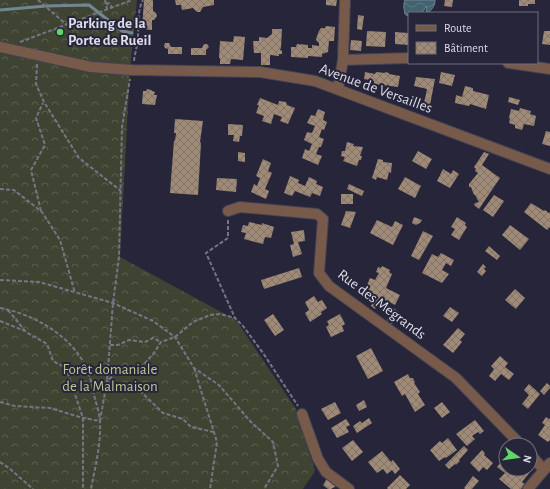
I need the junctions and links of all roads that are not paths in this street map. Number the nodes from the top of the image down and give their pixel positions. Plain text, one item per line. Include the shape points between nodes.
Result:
1 (345, 0) edge
2 (1, 47) edge
3 (408, 58) edge
4 (343, 60) junction
5 (515, 64) edge
6 (550, 69) edge
7 (338, 89) junction
8 (550, 169) edge
9 (228, 211) road end
10 (302, 414) road end
11 (513, 437) edge
12 (538, 460) edge
13 (547, 466) edge
14 (349, 489) edge
15 (528, 489) edge

1 - 4 street
2 - 7 street, Avenue de Versailles via 91,67 260,72 315,81
3 - 4 street
4 - 7 street
5 - 6 street
7 - 8 street, Avenue de Versailles
9 - 11 street, Rue des Megrands via 240,207 317,214 323,219 320,273 330,286 456,378
10 - 14 street via 318,459 326,472
12 - 13 street
13 - 15 street

